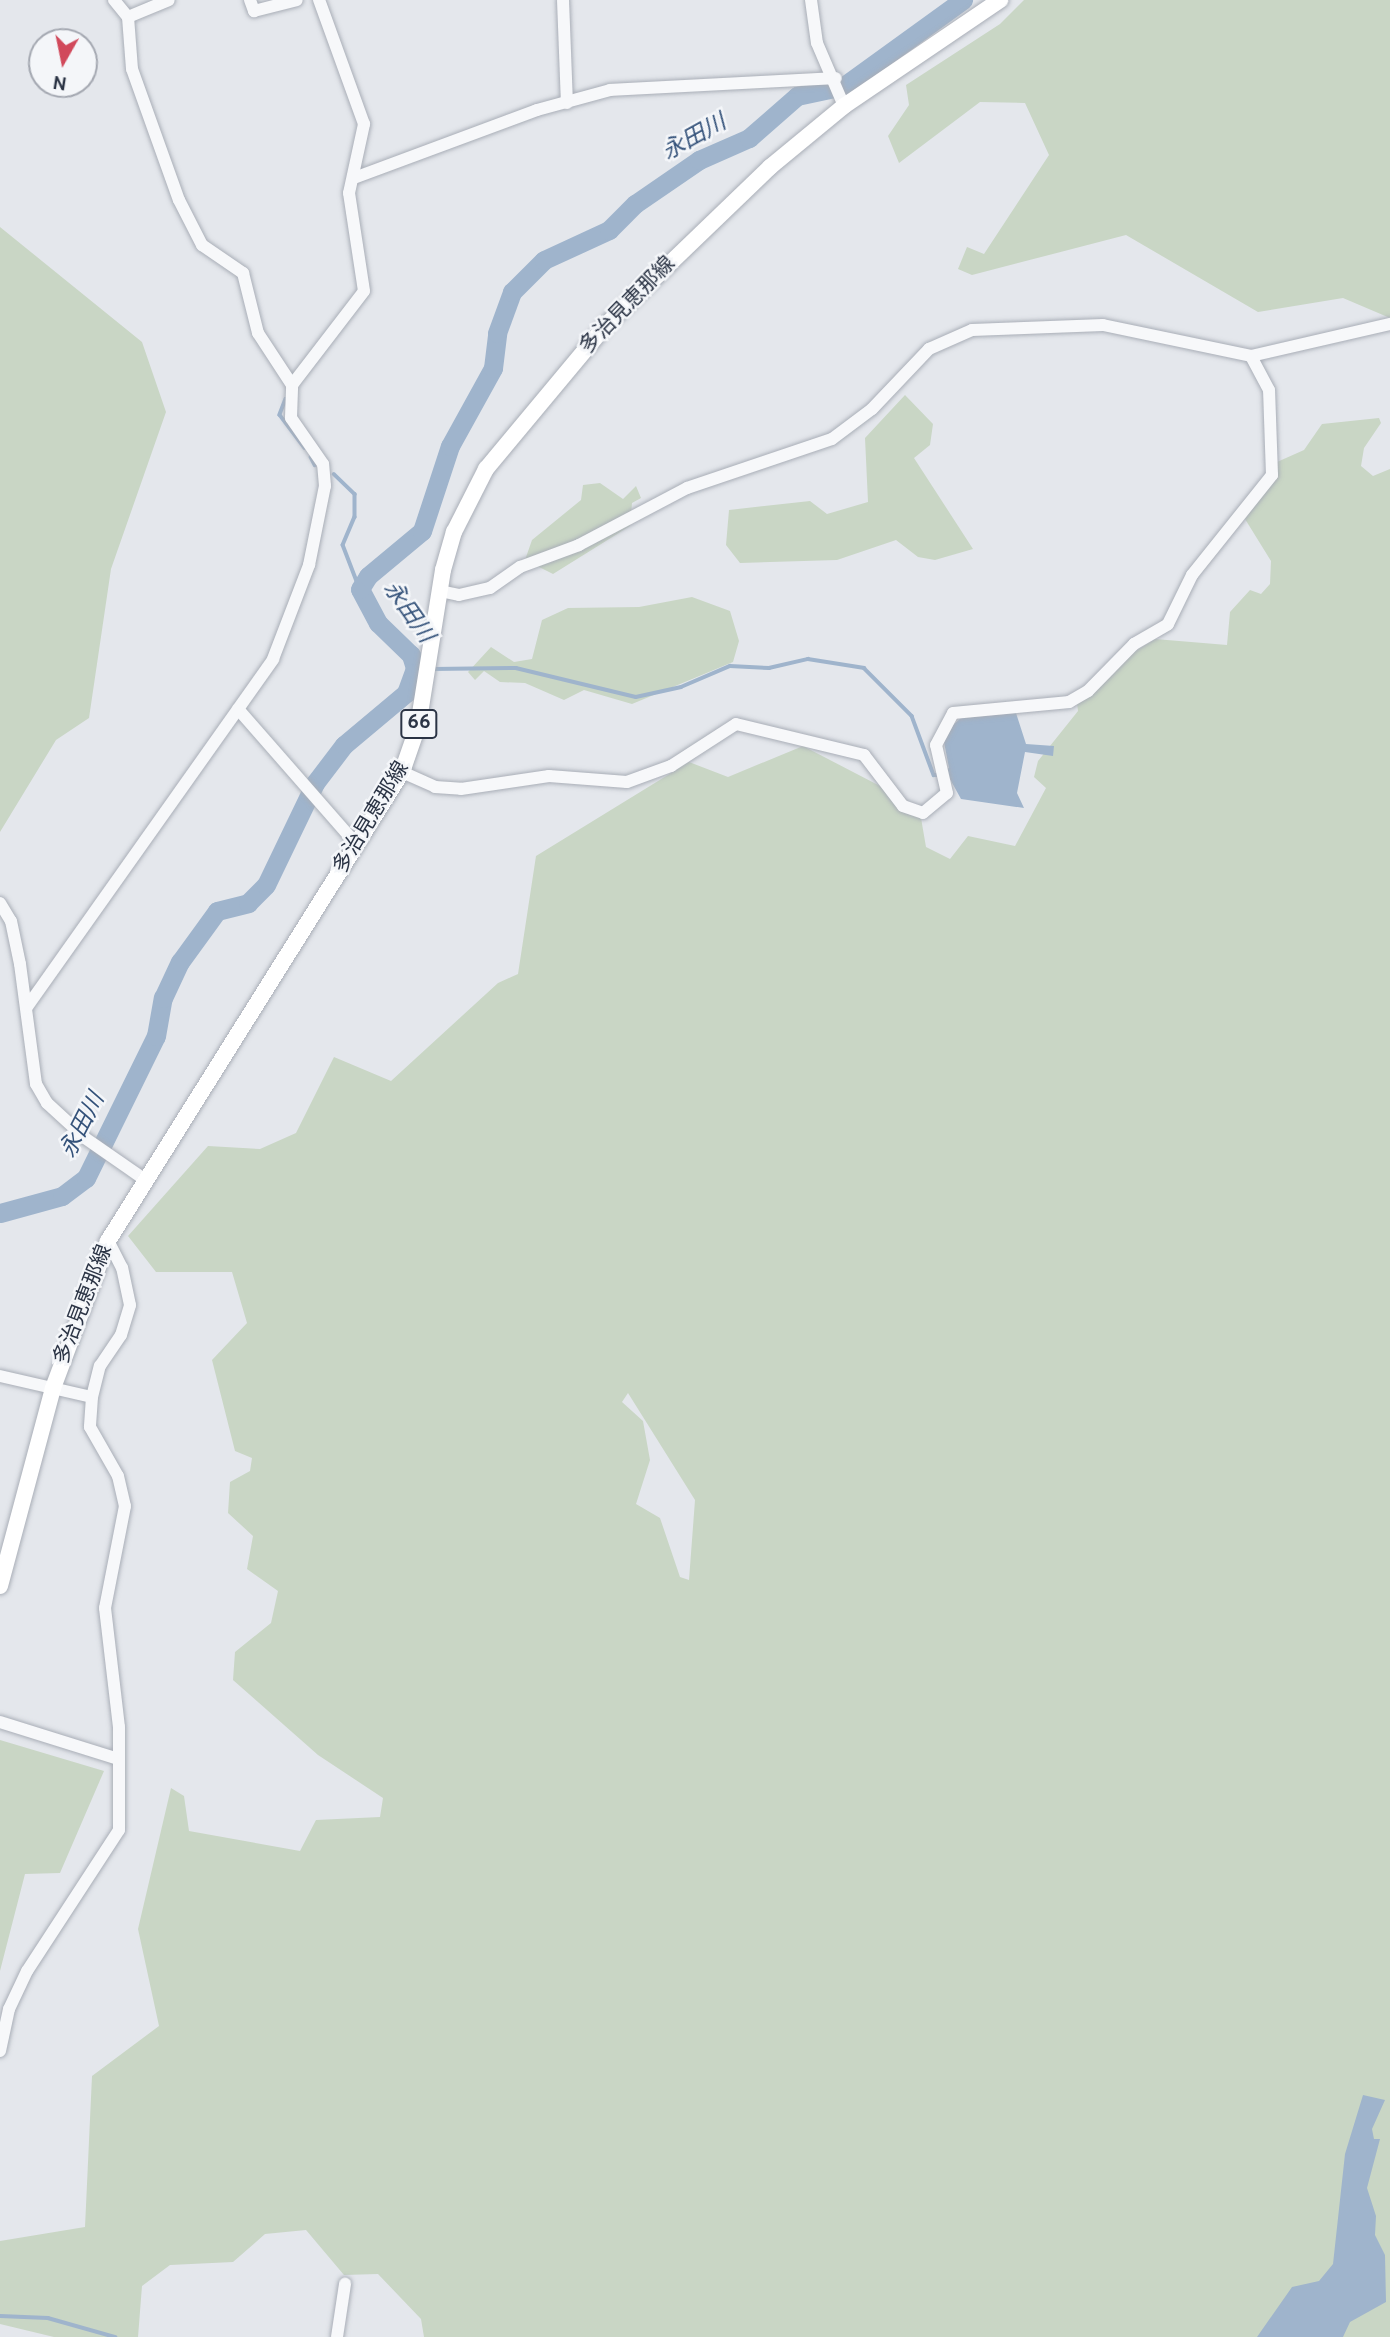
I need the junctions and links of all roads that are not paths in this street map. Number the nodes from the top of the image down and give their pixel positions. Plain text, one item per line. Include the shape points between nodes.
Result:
1 (114, 0) edge
2 (170, 0) edge
3 (250, 0) edge
4 (297, 0) edge
5 (319, 0) edge
6 (563, 0) edge
7 (811, 0) edge
8 (1000, 0) edge
9 (128, 17) junction
10 (836, 78) junction
11 (567, 103) junction
12 (844, 106) junction
13 (354, 178) junction
14 (1390, 324) edge
15 (1251, 356) junction
16 (292, 385) junction
17 (440, 591) junction
18 (238, 709) junction
19 (402, 772) junction
20 (357, 845) junction
21 (0, 903) edge
22 (27, 1007) junction
23 (144, 1179) junction
24 (108, 1241) junction
25 (0, 1376) edge
26 (53, 1388) junction
27 (92, 1397) junction
28 (0, 1586) edge
29 (0, 1722) edge
30 (118, 1759) junction
31 (5, 2008) edge
32 (0, 2051) edge
33 (345, 2284) dead end
34 (337, 2337) edge

1 - 9 street
2 - 9 street
3 - 4 street via 254,11
5 - 13 street via 364,124
6 - 11 street
7 - 10 street via 817,43
8 - 12 main road, 多治見恵那線 / 66
9 - 16 street via 132,69 179,200 202,245 243,273 258,333
10 - 11 street via 632,86
10 - 12 street
11 - 13 street
12 - 17 main road, 多治見恵那線 / 66 via 770,167 607,324 505,444 454,532
13 - 16 street via 349,208 364,290
14 - 15 street
15 - 17 street via 1103,325 972,331 929,349 872,409 832,439 687,488 579,545 520,567 489,588 459,595
15 - 19 street via 1269,390 1272,475 1192,575 1168,624 1134,644 1088,691 1069,702 953,713 936,745 947,793 923,813 903,806 864,755 736,724 670,766 627,782 549,776 461,789 435,787
16 - 18 street via 291,418 323,464 323,508 303,583 273,659
17 - 19 main road, 多治見恵那線 / 66 via 418,726
18 - 20 street
18 - 22 street
19 - 20 main road, 多治見恵那線 / 66
20 - 23 main road, 多治見恵那線 / 66
21 - 22 street via 11,921
22 - 23 street via 36,1084 47,1103 106,1156
23 - 24 main road, 多治見恵那線 / 66
24 - 26 main road, 多治見恵那線 / 66
24 - 27 street via 122,1268 130,1306 121,1335 100,1366
25 - 26 street
26 - 27 street
26 - 28 main road, 多治見恵那線 / 66
27 - 30 street via 90,1427 118,1476 125,1506 105,1608
29 - 30 street
30 - 31 street via 120,1818 115,1838
31 - 32 street
33 - 34 street

